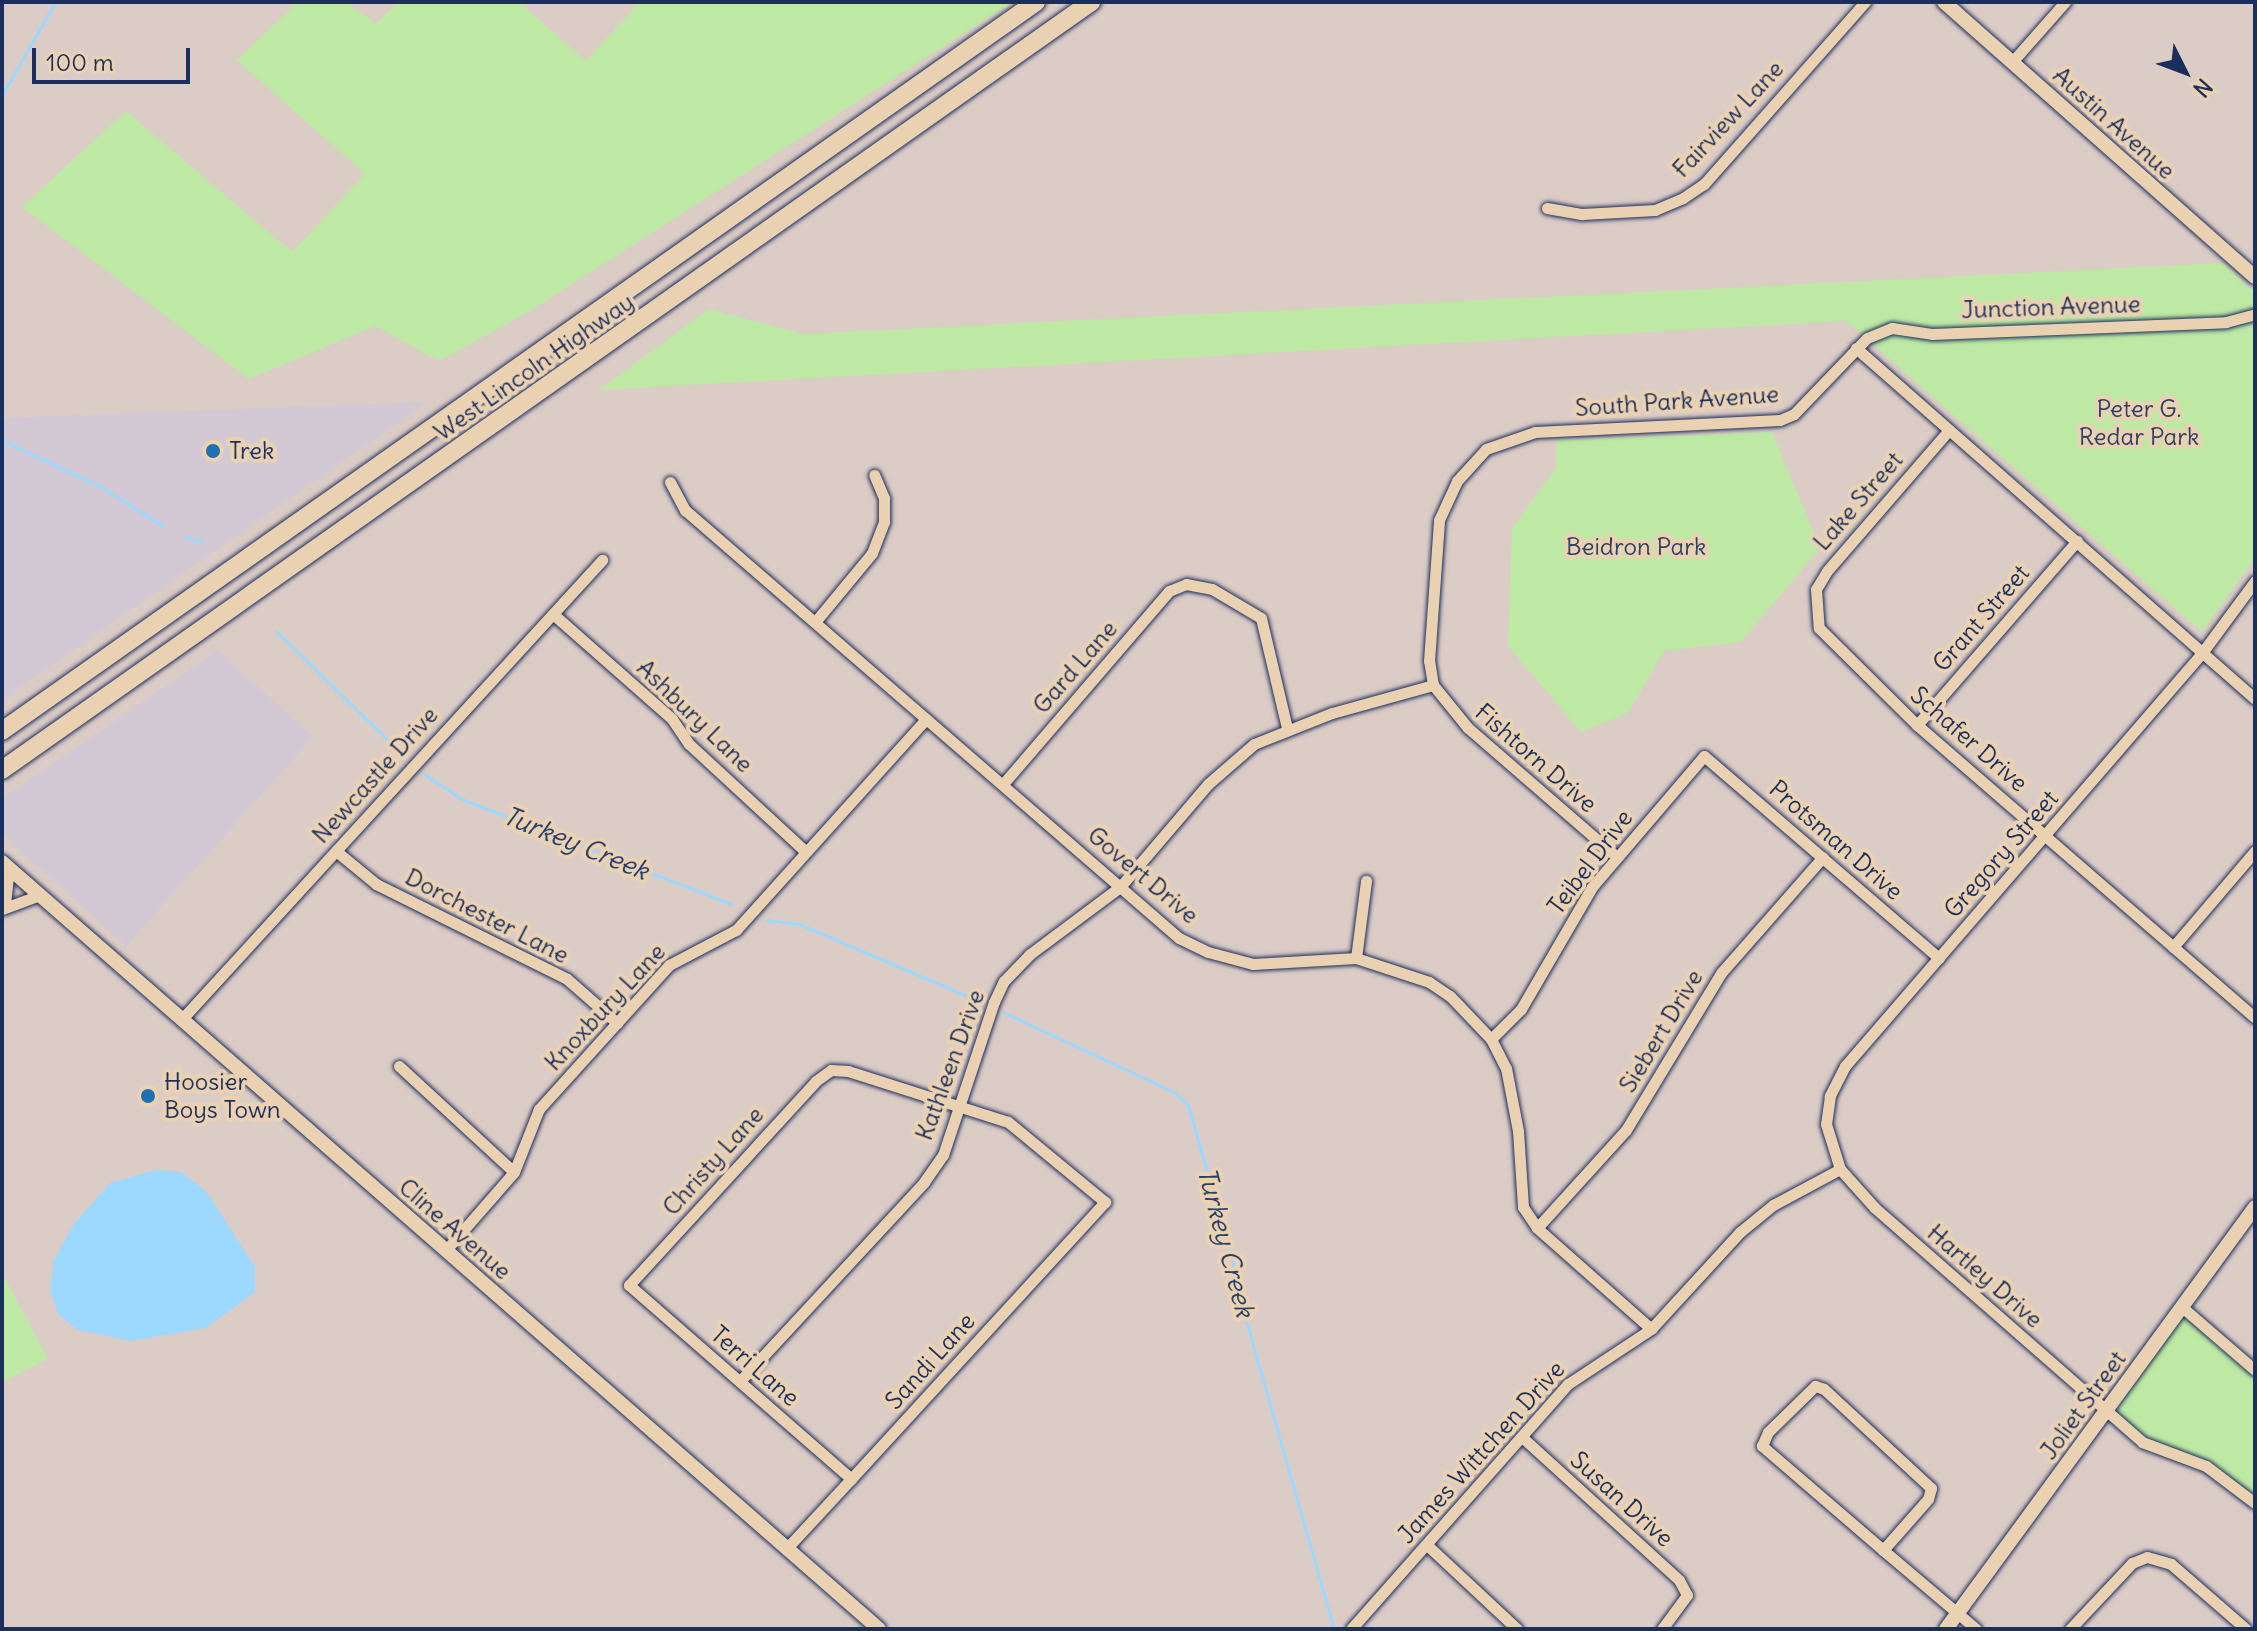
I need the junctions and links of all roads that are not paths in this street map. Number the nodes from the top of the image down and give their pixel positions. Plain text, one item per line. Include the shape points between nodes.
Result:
1 (1036, 2) edge
2 (1091, 2) edge
3 (1865, 2) edge
4 (1944, 2) edge
5 (2065, 2) edge
6 (2012, 62) junction
7 (1547, 208) dead end
8 (2255, 277) edge
9 (2255, 314) edge
10 (1856, 348) junction
11 (1949, 430) junction
12 (874, 475) dead end
13 (670, 482) dead end
14 (2077, 541) junction
15 (602, 560) dead end
16 (2255, 581) edge
17 (1814, 607) joint
18 (553, 614) junction
19 (815, 622) junction
20 (2202, 653) junction
21 (1433, 685) junction
22 (2255, 699) edge
23 (926, 719) junction
24 (1917, 725) junction
25 (1287, 728) junction
26 (2, 731) edge
27 (1704, 756) joint
28 (2, 770) edge
29 (1003, 784) junction
30 (2047, 836) junction
31 (336, 851) junction
32 (805, 851) junction
33 (2255, 851) edge
34 (1617, 857) junction
35 (1823, 857) junction
36 (5, 865) edge
37 (1366, 881) dead end
38 (1120, 887) junction
39 (40, 895) junction
40 (4, 907) edge
41 (2173, 947) junction
42 (1356, 958) junction
43 (1939, 958) junction
44 (2255, 1018) edge
45 (181, 1020) junction
46 (617, 1023) junction
47 (1491, 1039) junction
48 (399, 1066) dead end
49 (961, 1106) junction
50 (1840, 1169) junction
51 (514, 1172) junction
52 (2255, 1207) edge
53 (1537, 1228) junction
54 (446, 1250) junction
55 (629, 1285) joint
56 (2182, 1307) junction
57 (1651, 1329) junction
58 (2255, 1370) edge
59 (740, 1381) junction
60 (2106, 1412) junction
61 (1523, 1438) junction
62 (851, 1479) junction
63 (2255, 1503) edge
64 (1427, 1545) junction
65 (787, 1548) junction
66 (1883, 1550) junction
67 (1957, 1615) junction
68 (879, 1629) edge
69 (1351, 1629) edge
70 (1517, 1629) edge
71 (1662, 1629) edge
72 (1946, 1629) edge
73 (1976, 1629) edge
74 (2070, 1629) edge
75 (2246, 1629) edge

1 - 26 main road, West Lincoln Highway
2 - 28 main road, West Lincoln Highway
3 - 7 street, Fairview Lane via 1704,184 1683,198 1655,210 1582,214
4 - 6 street, Austin Avenue
5 - 6 street
6 - 8 street, Austin Avenue
9 - 10 street, Junction Avenue via 2233,322 1932,334 1892,328 1878,331
10 - 11 street
10 - 21 street, South Park Avenue via 1794,414 1780,420 1535,432 1486,449 1457,481 1439,520 1429,661
11 - 14 street
11 - 17 street, Lake Street via 1827,571
12 - 19 street via 884,498 884,522 872,553
13 - 19 street, Govert Drive via 685,510
14 - 20 street
14 - 24 street, Grant Street
15 - 18 street, Newcastle Drive
16 - 20 street, Gregory Street
17 - 24 street, Schafer Drive via 1819,628 1833,646
18 - 31 street, Newcastle Drive
18 - 32 street, Ashbury Lane via 672,719 689,744
19 - 23 street, Govert Drive
20 - 22 street
20 - 30 street, Gregory Street
21 - 25 street, Kathleen Drive
21 - 34 street, Fishtorn Drive via 1468,728
23 - 29 street, Govert Drive
23 - 32 street, Knoxbury Lane
24 - 30 street, Schafer Drive
25 - 29 street, Gard Lane via 1261,618 1212,589 1186,584 1169,591
25 - 38 street, Kathleen Drive via 1232,761
27 - 34 street, Teibel Drive
27 - 35 street, Protsman Drive
29 - 38 street, Govert Drive
30 - 41 street, Schafer Drive
30 - 43 street, Gregory Street
31 - 45 street, Newcastle Drive
31 - 46 street, Dorchester Lane via 376,884 567,979
32 - 46 street, Knoxbury Lane via 736,930 669,965
33 - 41 street
34 - 47 street, Teibel Drive via 1569,922 1521,1009
35 - 43 street, Protsman Drive
35 - 53 street, Siebert Drive via 1697,1005 1626,1130
36 - 39 street, Cline Avenue
36 - 40 street
37 - 42 street
38 - 42 street, Govert Drive via 1179,938 1208,952 1253,964
38 - 49 street, Kathleen Drive via 1030,954 1004,981
39 - 40 street
39 - 45 street, Cline Avenue
41 - 44 street, Schafer Drive
42 - 47 street, Govert Drive via 1429,982 1467,1011
43 - 50 street, Gregory Street via 1845,1066 1830,1096 1826,1124
45 - 54 street, Cline Avenue
46 - 51 street, Knoxbury Lane via 539,1109
47 - 53 street, Govert Drive via 1512,1094 1523,1207
48 - 51 street
49 - 55 street, Christy Lane via 831,1070
49 - 59 street, Kathleen Drive via 943,1155 924,1182
49 - 62 street, Sandi Lane via 1008,1122 1105,1202
50 - 57 street, James Wittchen Drive via 1773,1205 1740,1232
50 - 60 street, Hartley Drive via 1875,1208
51 - 54 street, Knoxbury Lane
52 - 56 street, Joliet Street
53 - 57 street, Govert Drive
54 - 65 street, Cline Avenue
55 - 59 street, Terri Lane
56 - 58 street
56 - 60 street, Joliet Street
57 - 61 street, James Wittchen Drive via 1568,1384
59 - 62 street, Terri Lane
60 - 63 street, Hartley Drive via 2142,1442 2206,1466
60 - 67 street, Joliet Street
61 - 64 street, James Wittchen Drive
61 - 71 street, Susan Drive via 1679,1580 1687,1595
62 - 65 street, Sandi Lane
64 - 69 street, James Wittchen Drive
64 - 70 street
65 - 68 street, Cline Avenue
66 - 66 street via 1762,1446 1768,1432 1815,1386 1836,1399 1931,1488 1928,1499
66 - 67 street
67 - 72 street, Joliet Street
67 - 73 street
74 - 75 street via 2132,1563 2147,1557 2171,1564

